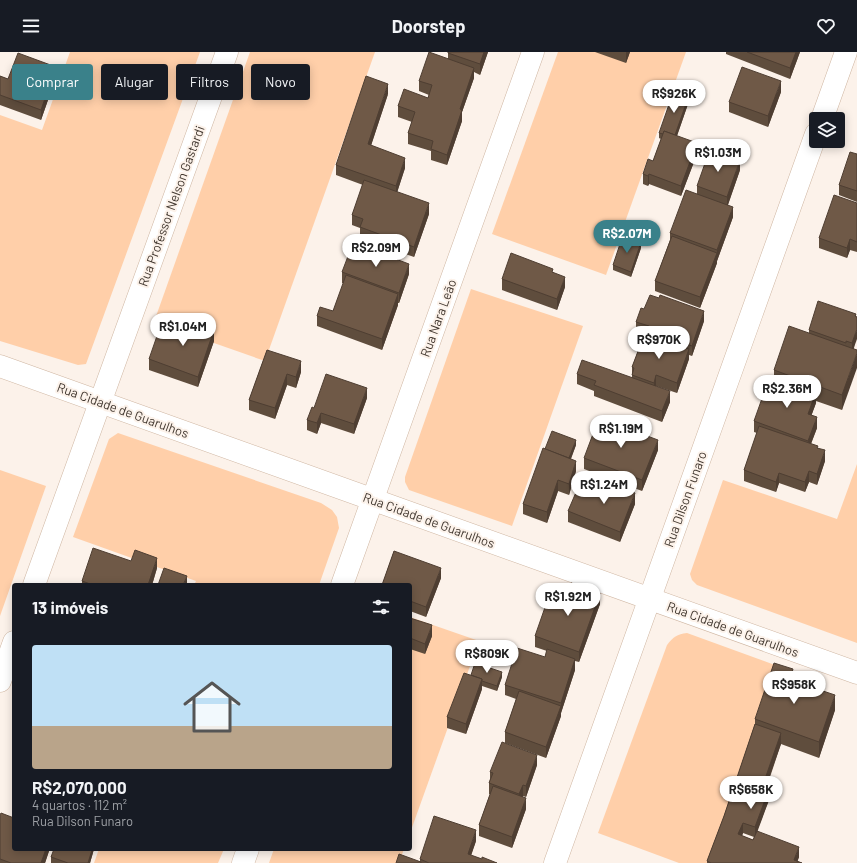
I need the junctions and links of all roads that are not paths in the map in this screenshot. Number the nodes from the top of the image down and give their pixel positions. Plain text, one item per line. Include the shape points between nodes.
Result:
1 (227, 52) edge
2 (533, 52) edge
3 (846, 52) edge
4 (825, 112) edge
5 (811, 148) edge
6 (0, 366) edge
7 (100, 402) junction
8 (373, 500) junction
9 (35, 583) edge
10 (343, 583) edge
11 (649, 599) junction
12 (12, 647) edge
13 (857, 673) edge
14 (0, 680) edge
15 (247, 851) edge
16 (243, 863) edge
17 (555, 863) edge

1 - 7 street, Rua Professor Nelson Gastardi
2 - 8 street, Rua Nara Leão
3 - 4 street
5 - 11 street, Rua Dilson Funaro
6 - 7 street, Rua Cidade de Guarulhos
7 - 8 street, Rua Cidade de Guarulhos
7 - 9 street, Rua Professor Nelson Gastardi
8 - 10 street, Rua Nara Leão
8 - 11 street, Rua Cidade de Guarulhos
11 - 13 street, Rua Cidade de Guarulhos
11 - 17 street, Rua Dilson Funaro
12 - 14 street
15 - 16 street

